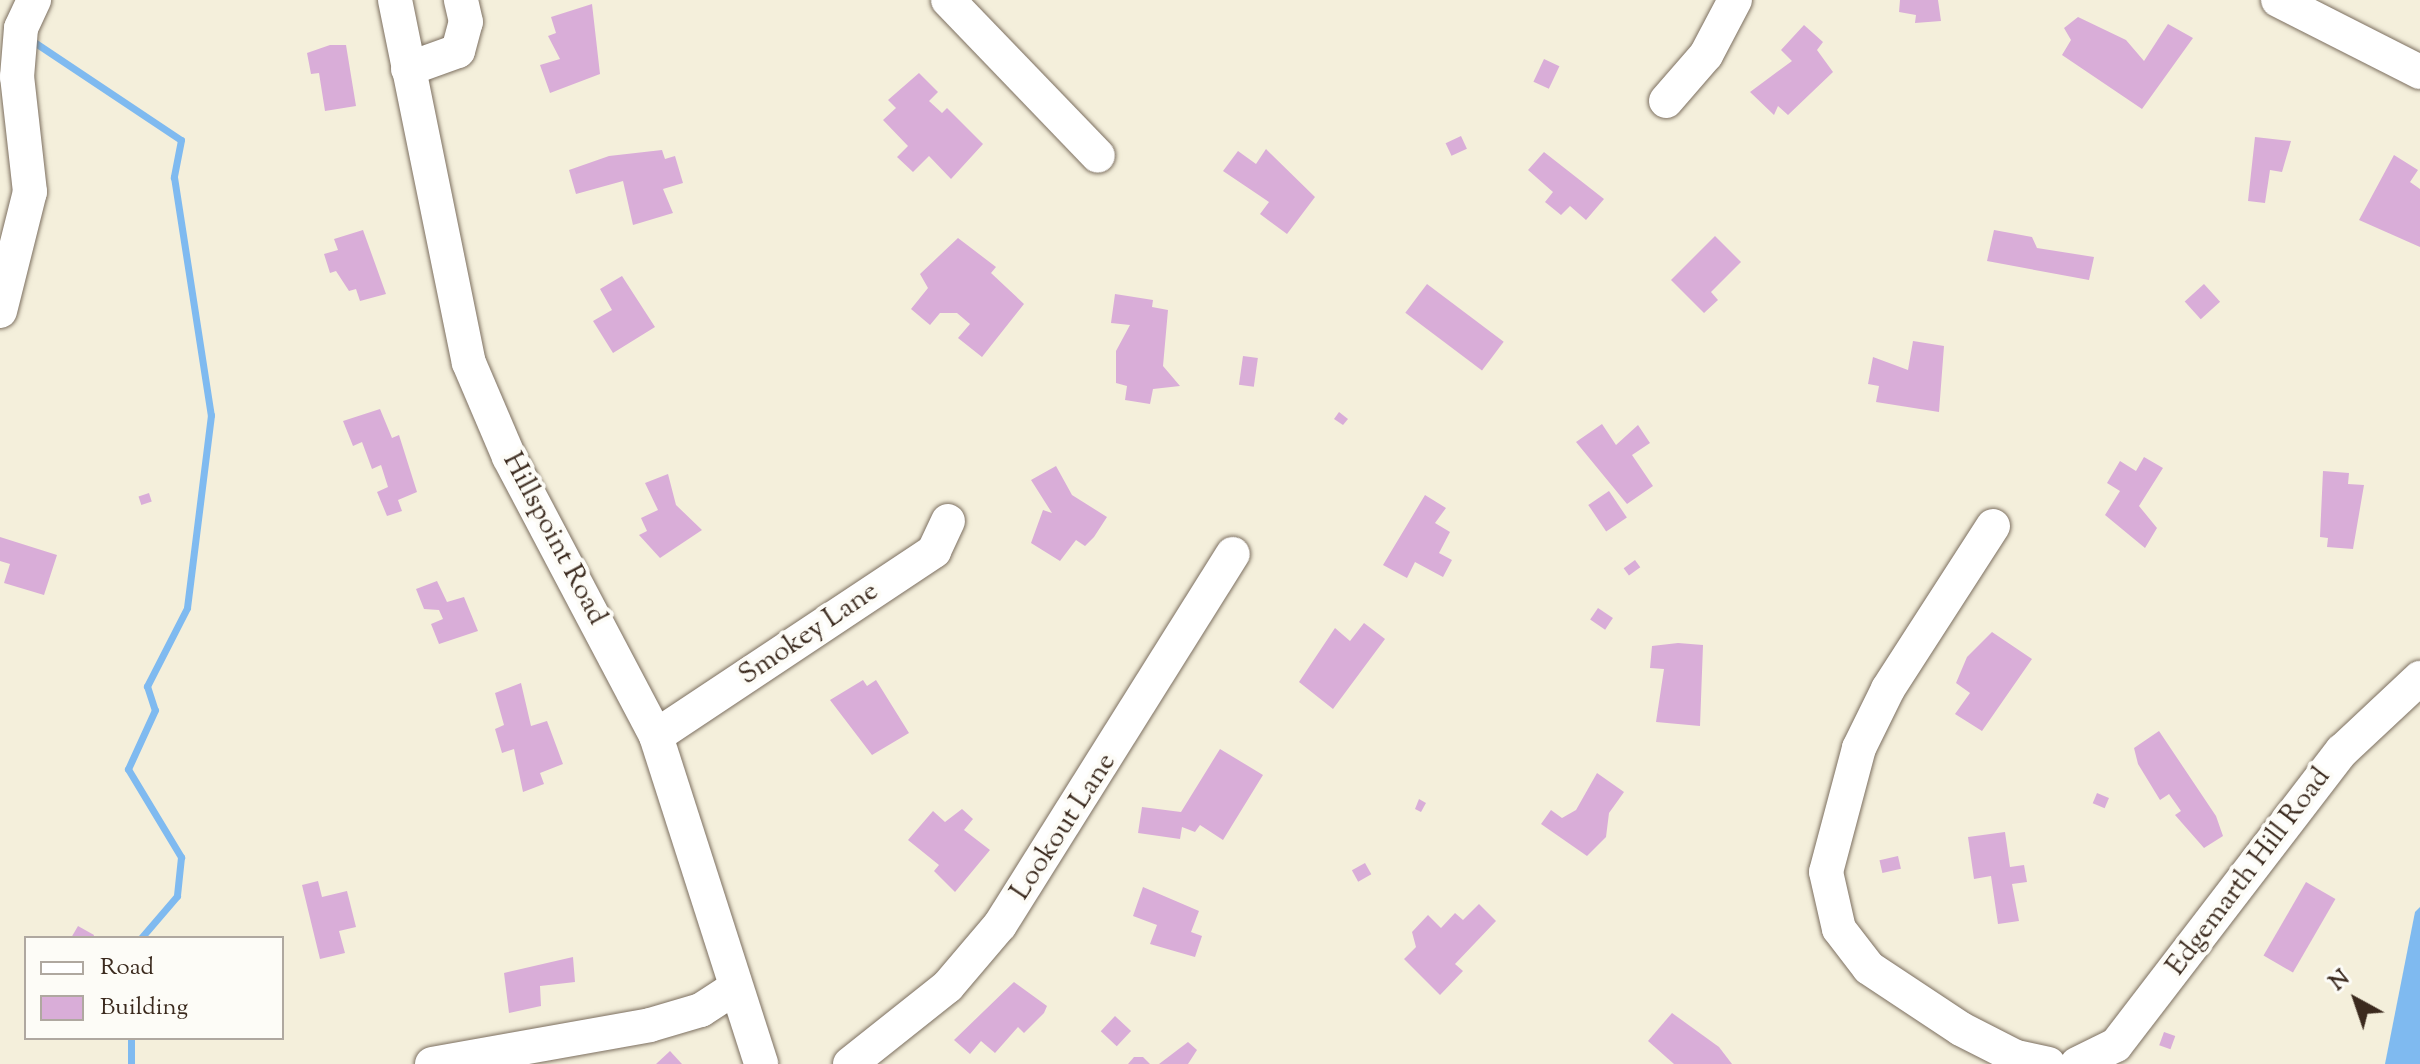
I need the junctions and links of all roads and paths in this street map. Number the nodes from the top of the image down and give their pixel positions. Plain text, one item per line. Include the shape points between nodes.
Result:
1 (34, 0) edge
2 (395, 0) edge
3 (461, 0) edge
4 (948, 0) edge
5 (1735, 0) edge
6 (2278, 0) edge
7 (408, 69) junction
8 (2420, 72) edge
9 (1666, 101) dead end
10 (1098, 156) dead end
11 (0, 311) edge
12 (948, 521) dead end
13 (1993, 526) dead end
14 (1233, 554) dead end
15 (2420, 678) edge
16 (656, 736) junction
17 (733, 989) junction
18 (432, 1064) edge
19 (761, 1064) edge
20 (850, 1064) edge
21 (2048, 1064) edge
22 (2077, 1064) edge

1 - 11 street via 21,28 17,77 30,192
2 - 7 street, Hillspoint Road
3 - 7 street via 466,22 458,51
4 - 10 street
5 - 9 street via 1706,55
6 - 8 street
7 - 16 street, Hillspoint Road via 476,385
12 - 16 street, Smokey Lane via 934,551
13 - 21 street via 1865,736 1826,872 1839,929 1869,968 1961,1029 2016,1057
14 - 20 street, Lookout Lane via 991,938 948,986
15 - 22 street, Edgemarth Hill Road via 2342,751 2116,1045
16 - 17 street, Hillspoint Road
17 - 18 street via 701,1010 650,1025
17 - 19 street, Hillspoint Road

